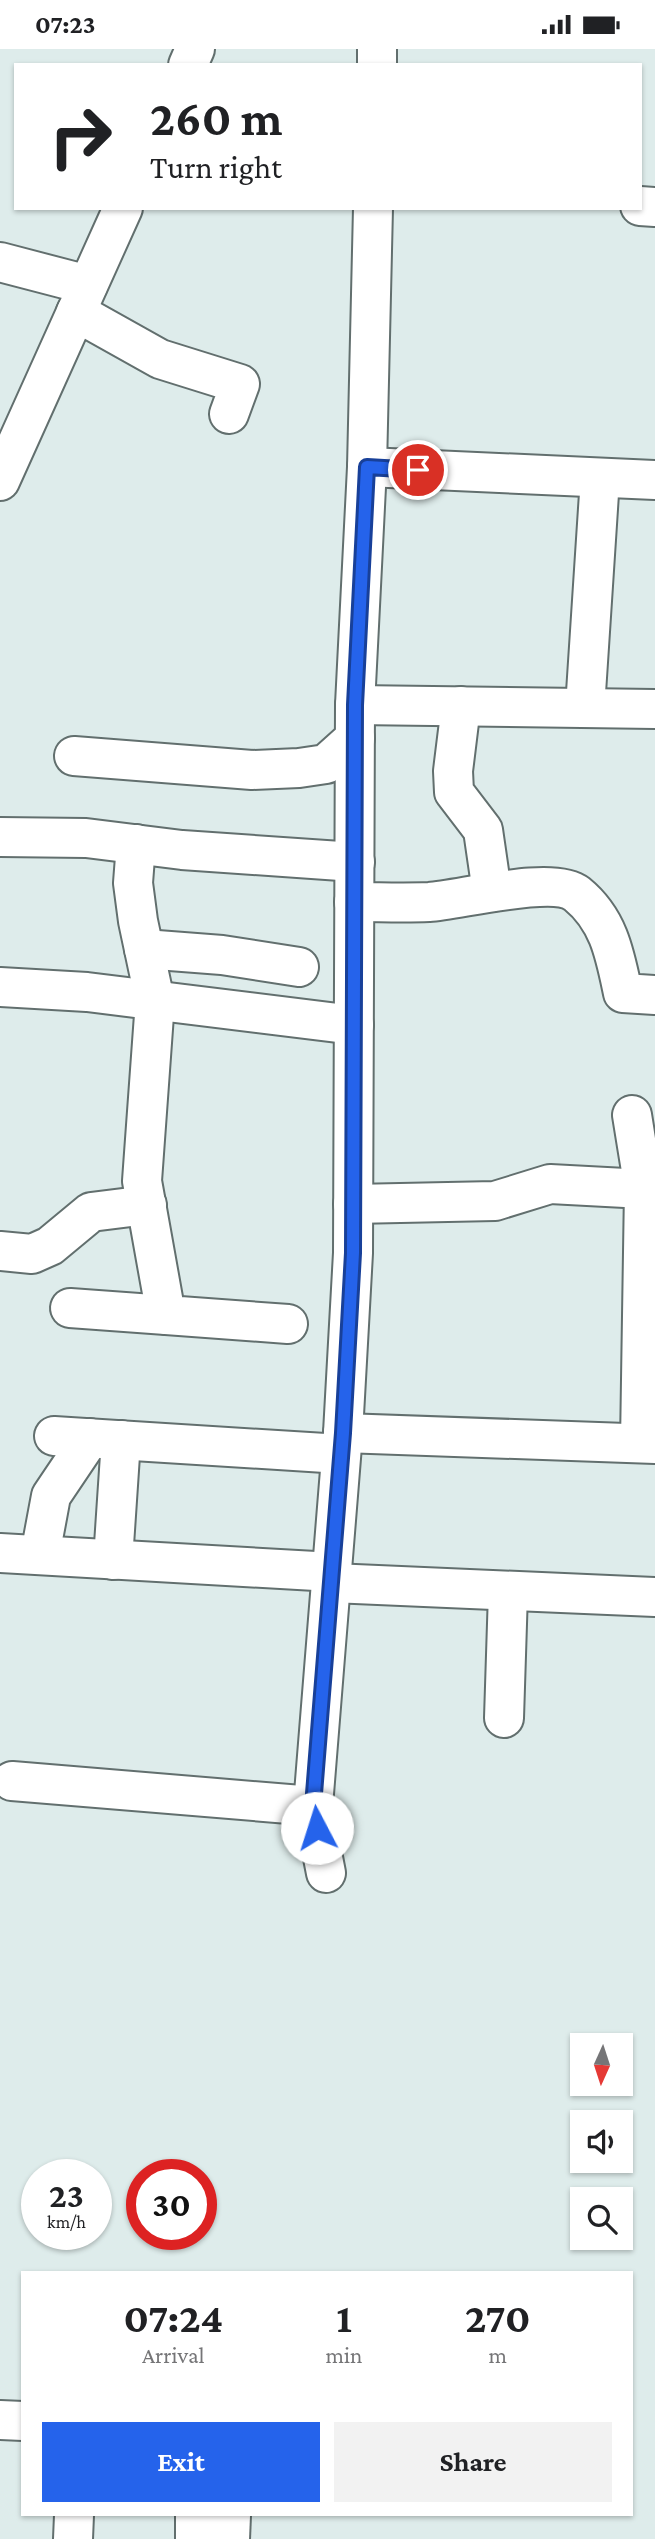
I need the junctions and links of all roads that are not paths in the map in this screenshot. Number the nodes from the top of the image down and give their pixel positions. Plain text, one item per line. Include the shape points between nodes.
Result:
1 (122, 210) edge
2 (373, 210) edge
3 (0, 262) edge
4 (82, 299) junction
5 (229, 414) dead end
6 (367, 467) junction
7 (600, 478) junction
8 (655, 480) edge
9 (0, 481) edge
10 (461, 706) junction
11 (585, 708) junction
12 (655, 709) edge
13 (355, 721) junction
14 (74, 756) dead end
15 (0, 837) edge
16 (136, 844) junction
17 (355, 862) junction
18 (492, 892) junction
19 (354, 902) junction
20 (144, 949) junction
21 (299, 967) dead end
22 (0, 987) edge
23 (655, 995) edge
24 (155, 1001) junction
25 (354, 1025) junction
26 (593, 1187) junction
27 (644, 1189) junction
28 (353, 1204) junction
29 (147, 1205) junction
30 (0, 1251) edge
31 (649, 1295) edge
32 (70, 1308) dead end
33 (166, 1315) junction
34 (288, 1324) dead end
35 (88, 1438) junction
36 (342, 1443) junction
37 (648, 1443) edge
38 (0, 1553) edge
39 (40, 1555) junction
40 (113, 1559) junction
41 (332, 1578) junction
42 (508, 1592) junction
43 (655, 1597) edge
44 (504, 1718) dead end
45 (12, 1781) dead end
46 (313, 1806) junction
47 (326, 1873) dead end
48 (0, 2420) edge
49 (21, 2421) edge
50 (74, 2516) edge
51 (195, 2516) edge
52 (231, 2516) edge
53 (73, 2539) edge
54 (195, 2539) edge
55 (230, 2539) edge

1 - 4 street
2 - 6 street
3 - 4 street
4 - 5 street via 160,359 240,384
4 - 9 street
6 - 7 street
6 - 13 street
7 - 8 street
7 - 11 street
10 - 11 street
10 - 13 street
10 - 18 street via 454,792 483,830
11 - 12 street
13 - 14 street via 327,764 299,768 253,770
13 - 17 street
15 - 16 street
16 - 17 street
16 - 20 street via 134,883
17 - 19 street
18 - 19 street via 432,902
18 - 23 street via 544,888 575,892 602,919 623,993
19 - 25 street
20 - 21 street
20 - 24 street
22 - 24 street
24 - 25 street
24 - 29 street via 142,1181
25 - 28 street
26 - 27 street
26 - 27 street via 635,1133
26 - 28 street via 550,1184 495,1201
27 - 31 street
28 - 36 street
29 - 30 street via 91,1212 51,1246 32,1254
29 - 33 street
31 - 37 street
32 - 33 street
33 - 34 street
35 - 36 street
35 - 39 street via 51,1496
35 - 40 street
36 - 37 street
36 - 41 street
38 - 39 street
39 - 40 street
40 - 41 street
41 - 42 street
41 - 46 street
42 - 43 street
42 - 44 street
45 - 46 street
46 - 47 street
48 - 49 street
50 - 53 street
51 - 54 street
52 - 55 street

